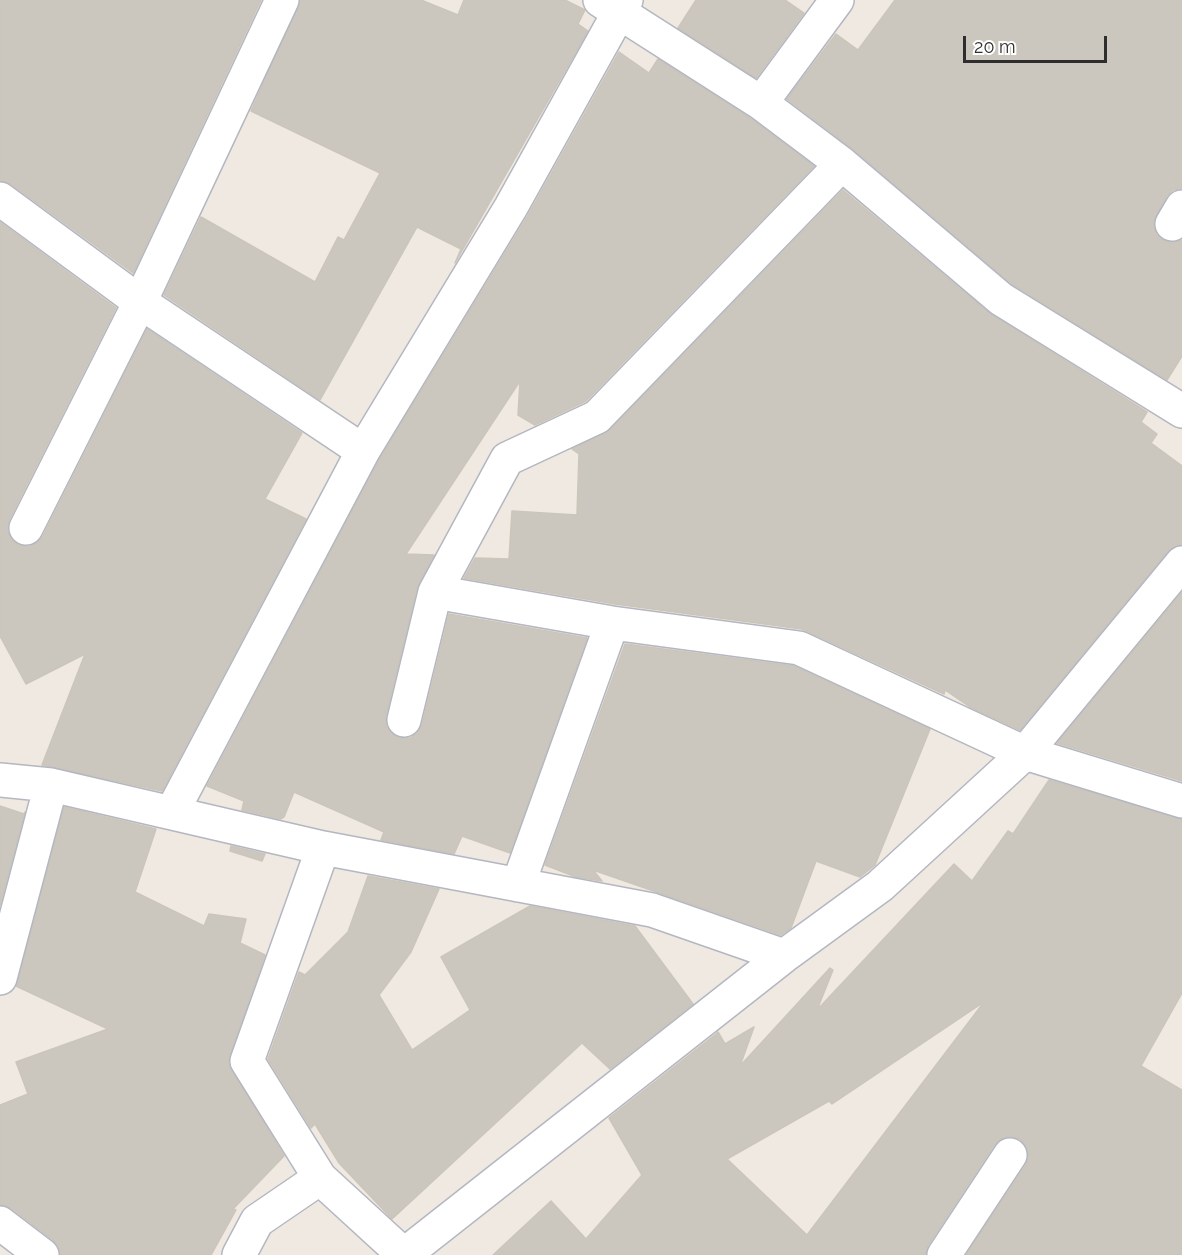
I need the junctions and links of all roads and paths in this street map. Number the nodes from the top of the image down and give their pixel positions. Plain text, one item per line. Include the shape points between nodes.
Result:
1 (282, 0) edge
2 (837, 0) edge
3 (615, 4) edge
4 (761, 103) junction
5 (842, 164) junction
6 (0, 199) edge
7 (140, 302) junction
8 (1182, 411) edge
9 (363, 451) junction
10 (26, 528) dead end
11 (1182, 563) edge
12 (435, 592) junction
13 (612, 623) junction
14 (404, 720) dead end
15 (1025, 753) junction
16 (0, 780) edge
17 (51, 785) junction
18 (1182, 801) edge
19 (172, 812) junction
20 (323, 848) junction
21 (518, 885) junction
22 (784, 956) junction
23 (0, 978) edge
24 (1010, 1155) dead end
25 (320, 1178) junction
26 (0, 1223) edge
27 (42, 1255) edge
28 (239, 1255) edge
29 (404, 1255) edge
30 (944, 1255) edge

1 - 7 street
2 - 4 street
3 - 4 street
3 - 9 street via 511,207
4 - 5 street
5 - 8 street via 1001,299
5 - 12 street via 597,417 507,459
6 - 7 street
7 - 9 street
7 - 10 street
9 - 19 street
11 - 15 street
12 - 13 street
12 - 14 street
13 - 15 street via 800,648
13 - 21 street
15 - 18 street
15 - 22 street via 880,886
16 - 17 street
17 - 19 street
17 - 23 street
19 - 20 street
20 - 21 street
20 - 25 street via 247,1061
21 - 22 street via 652,909
22 - 29 street
24 - 30 street
25 - 28 street via 257,1221
25 - 29 street
26 - 27 street

